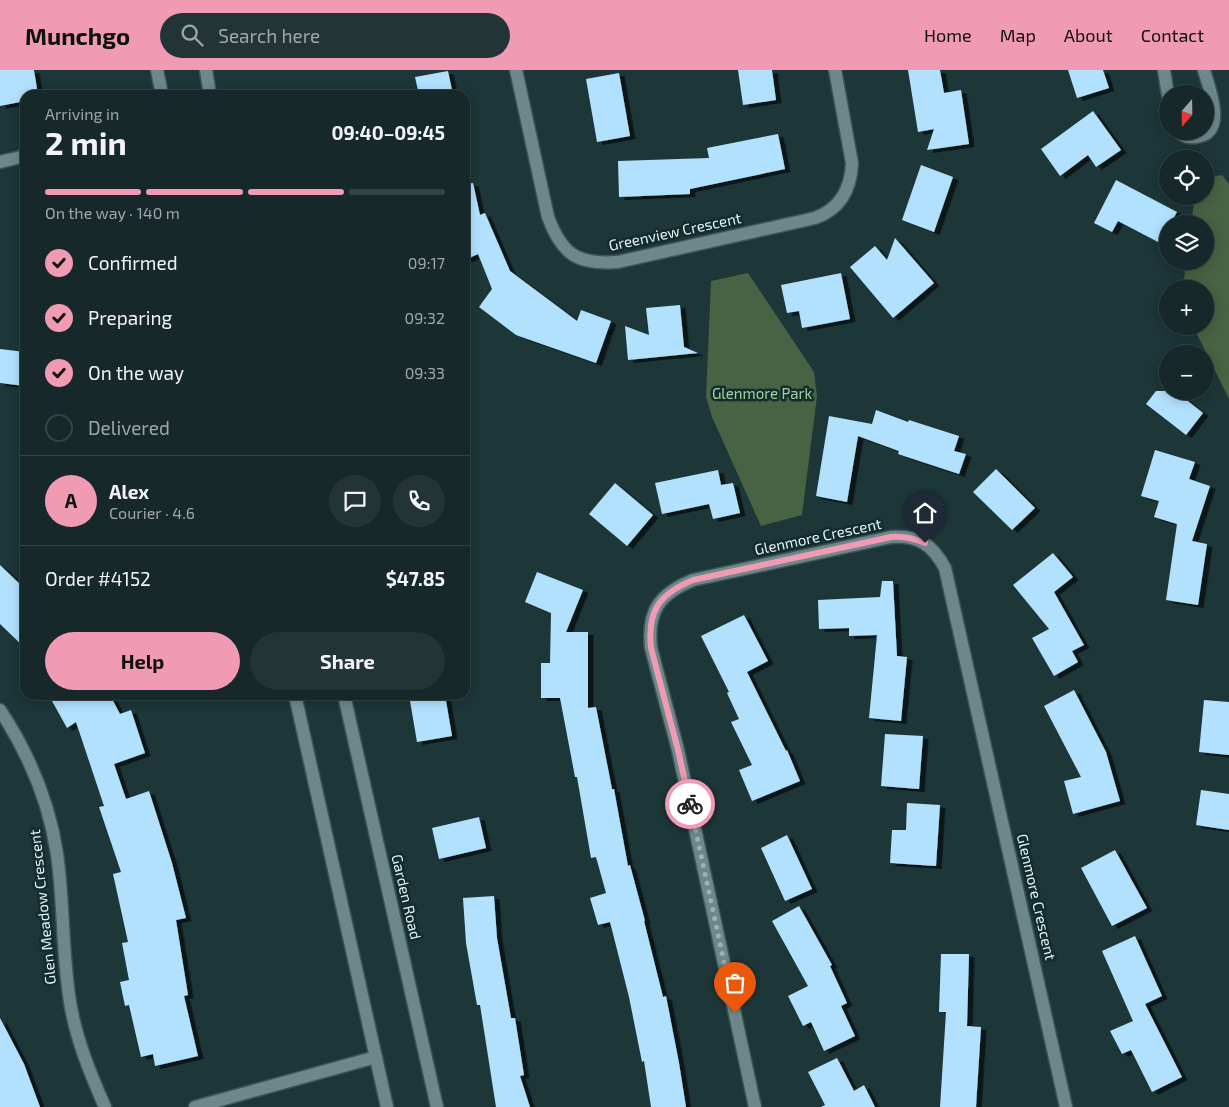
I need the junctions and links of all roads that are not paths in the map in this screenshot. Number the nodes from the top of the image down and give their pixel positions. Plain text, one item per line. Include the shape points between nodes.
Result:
1 (157, 70) edge
2 (206, 70) edge
3 (516, 70) edge
4 (836, 70) edge
5 (1164, 70) edge
6 (1204, 70) edge
7 (1166, 85) edge
8 (1208, 85) edge
9 (161, 90) edge
10 (209, 90) edge
11 (1214, 107) edge
12 (1214, 121) edge
13 (20, 157) edge
14 (0, 162) edge
15 (296, 700) edge
16 (345, 700) edge
17 (0, 710) edge
18 (376, 1057) junction
19 (105, 1107) edge
20 (195, 1107) edge
21 (387, 1107) edge
22 (437, 1107) edge
23 (756, 1107) edge
24 (1066, 1107) edge

1 - 9 street
2 - 10 street
3 - 4 street, Greenview Crescent via 548,217 559,242 578,258 604,263 815,218 834,208 843,198 852,175
5 - 7 street
6 - 8 street
11 - 12 street
13 - 14 street
15 - 18 street
16 - 22 street, Garden Road
17 - 19 street, Glen Meadow Crescent via 18,737 49,814 57,855 70,1003 84,1057
18 - 20 street
18 - 21 street
23 - 24 street, Glenmore Crescent via 678,750 651,648 651,620 666,594 693,580 903,536 925,543 945,568

